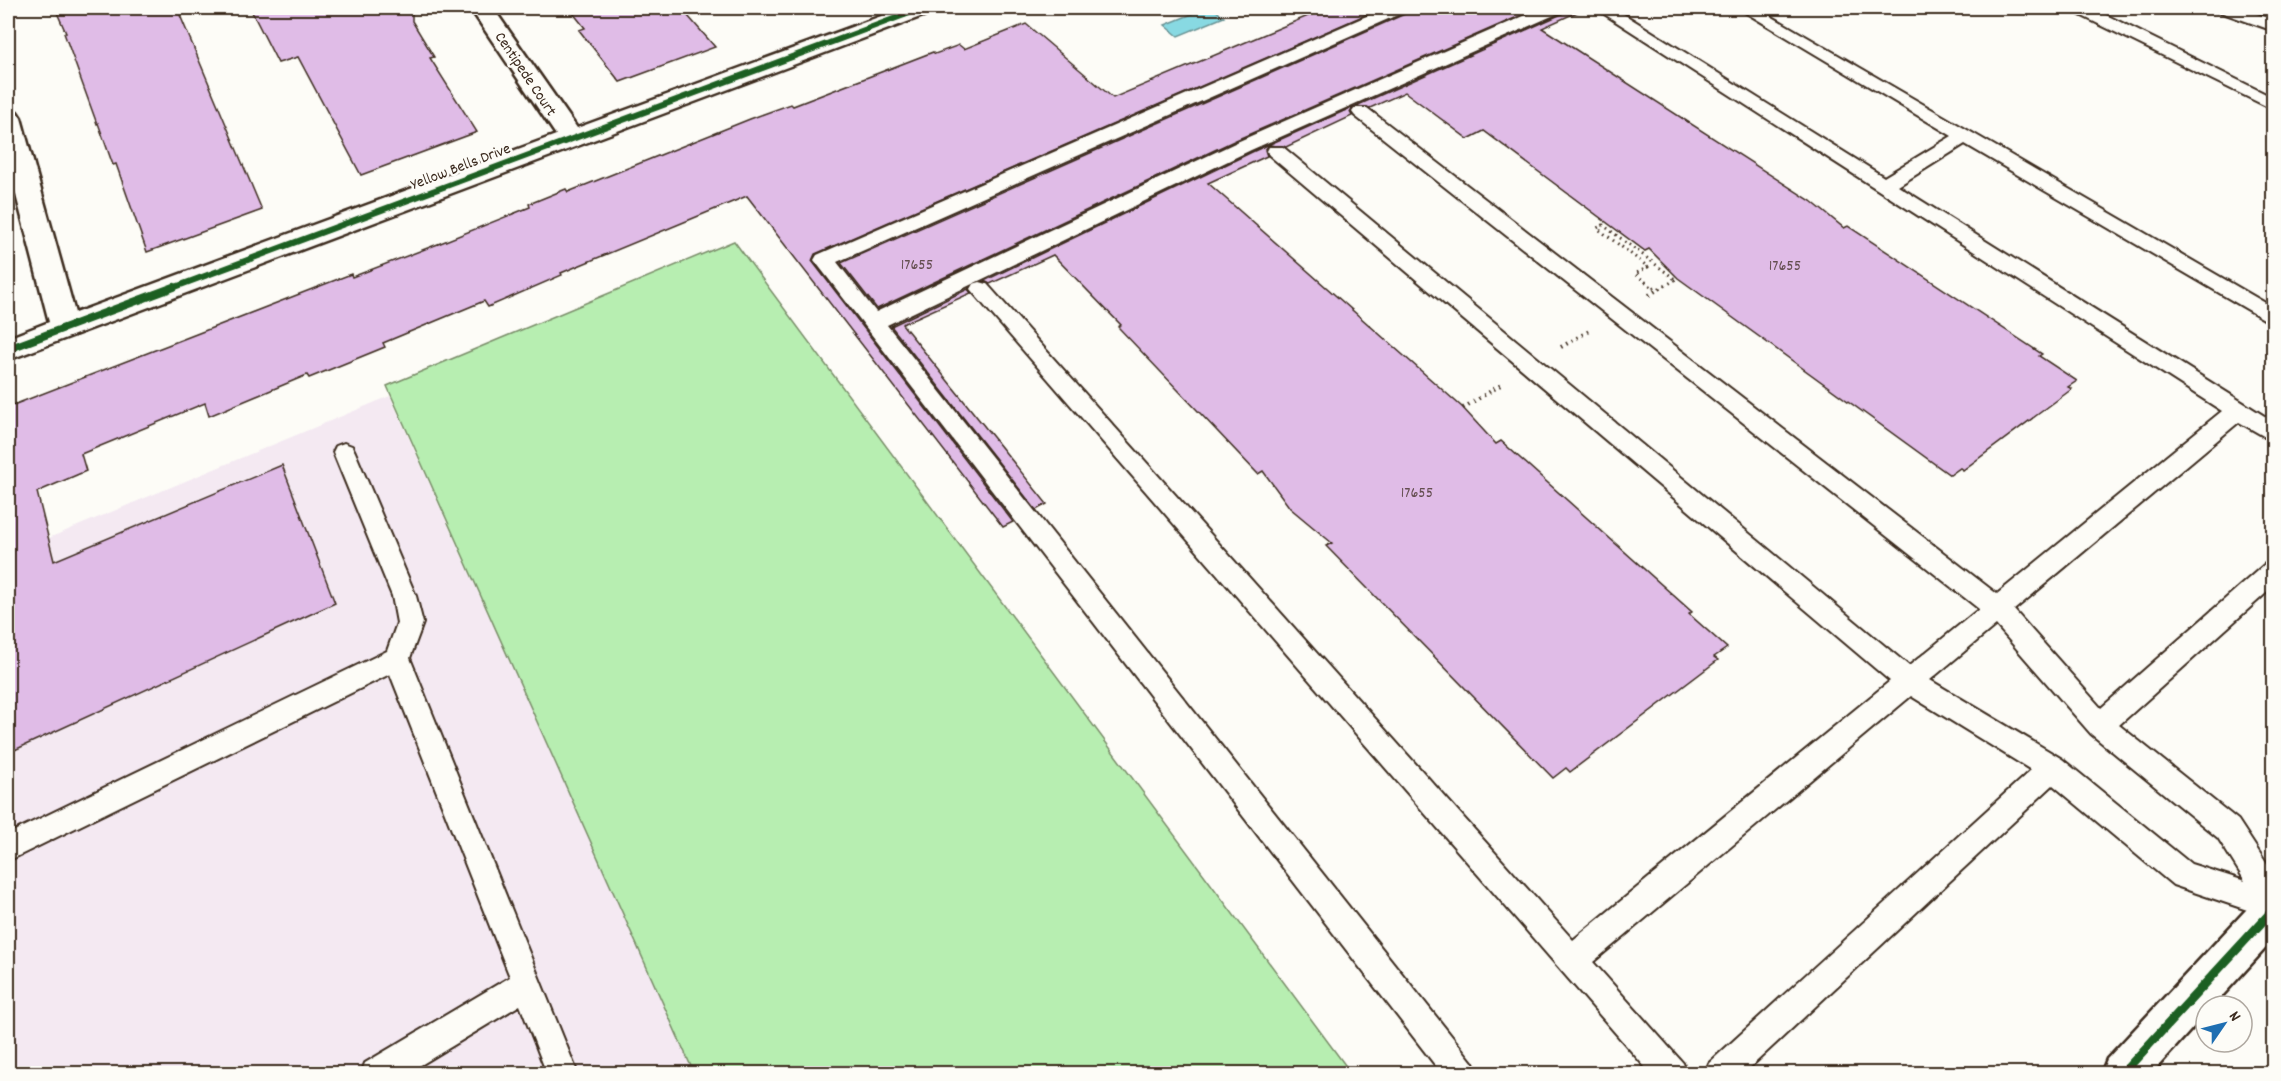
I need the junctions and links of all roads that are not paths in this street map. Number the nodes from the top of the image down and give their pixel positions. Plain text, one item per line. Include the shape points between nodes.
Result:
1 (482, 8) edge
2 (923, 8) edge
3 (1398, 8) edge
4 (1555, 8) edge
5 (1603, 8) edge
6 (1746, 8) edge
7 (2080, 8) edge
8 (2226, 8) edge
9 (2273, 25) edge
10 (2274, 105) edge
11 (1361, 112) dead end
12 (8, 118) edge
13 (1965, 136) junction
14 (571, 138) junction
15 (1276, 151) dead end
16 (1885, 185) junction
17 (980, 289) dead end
18 (2274, 318) edge
19 (872, 323) junction
20 (65, 328) junction
21 (8, 349) edge
22 (2238, 410) junction
23 (2274, 433) edge
24 (344, 452) dead end
25 (2274, 571) edge
26 (1997, 609) junction
27 (398, 658) junction
28 (1909, 681) junction
29 (2100, 726) junction
30 (2052, 768) junction
31 (8, 848) edge
32 (2274, 906) edge
33 (1572, 960) junction
34 (528, 984) junction
35 (376, 1074) edge
36 (563, 1074) edge
37 (1462, 1074) edge
38 (1672, 1074) edge
39 (1720, 1074) edge
40 (2122, 1074) edge

1 - 14 street, Centipede Court
2 - 14 street, Yellow Bells Drive
3 - 19 lane via 824,260
4 - 19 lane via 1244,146
5 - 16 lane
6 - 13 lane
7 - 10 lane
8 - 9 lane
11 - 26 lane
12 - 20 street
13 - 16 lane
13 - 18 lane
14 - 20 street, Yellow Bells Drive
15 - 28 lane
16 - 22 lane
17 - 33 lane
19 - 37 lane
20 - 21 street, Yellow Bells Drive
22 - 23 lane
22 - 26 lane
24 - 27 lane via 404,596 410,623
25 - 29 lane
26 - 28 lane
26 - 29 lane
27 - 31 lane
27 - 34 lane
28 - 30 lane
28 - 33 lane
29 - 32 lane via 2228,829
30 - 32 lane via 2183,875
30 - 39 lane
32 - 40 street
33 - 38 lane
34 - 35 lane
34 - 36 lane

